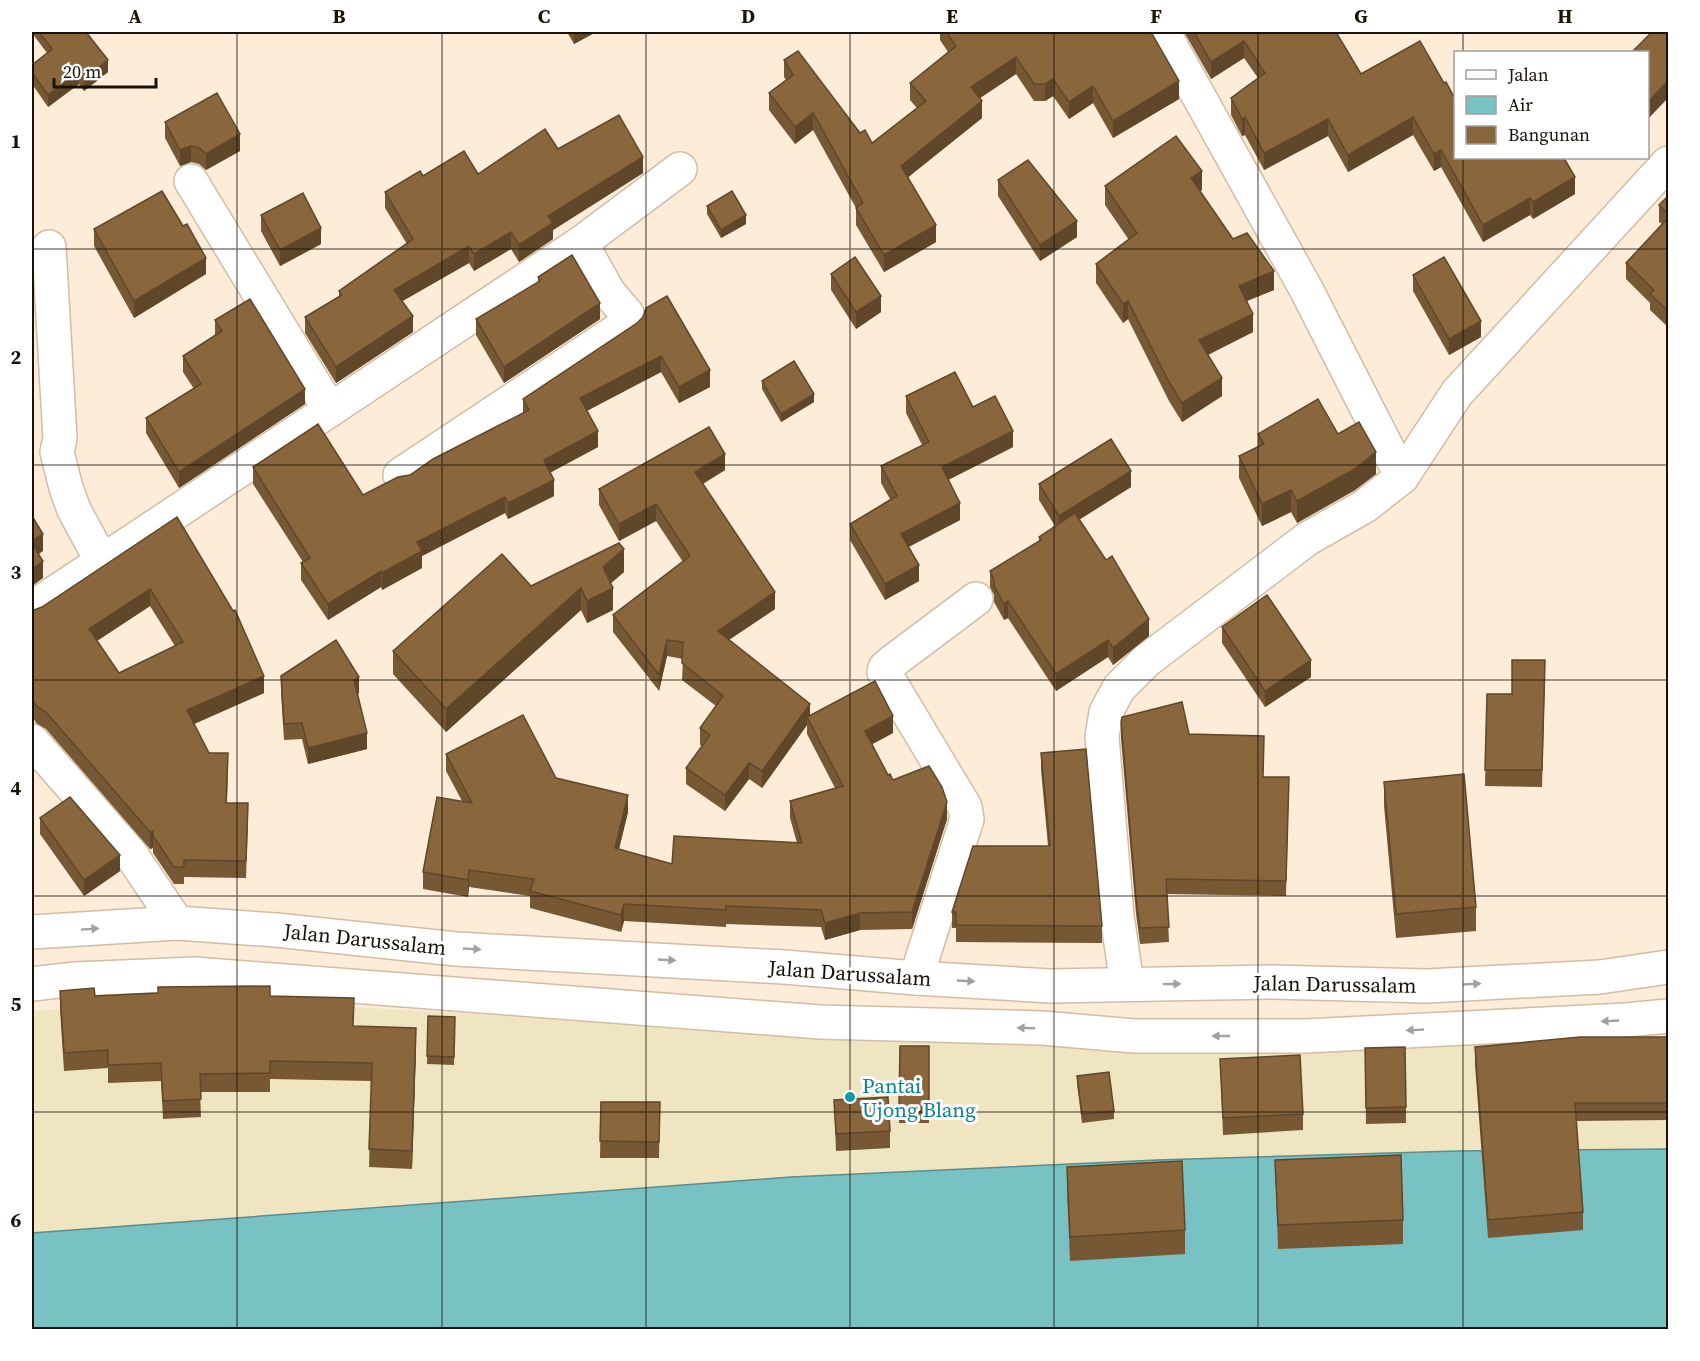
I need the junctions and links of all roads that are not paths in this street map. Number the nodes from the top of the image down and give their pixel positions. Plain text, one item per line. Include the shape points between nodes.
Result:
1 (1163, 32) edge
2 (1668, 163) edge
3 (680, 169) dead end
4 (191, 181) dead end
5 (581, 243) junction
6 (49, 247) dead end
7 (330, 410) junction
8 (400, 475) edge
9 (1401, 477) junction
10 (106, 560) junction
11 (976, 599) dead end
12 (32, 608) edge
13 (32, 741) edge
14 (177, 923) junction
15 (32, 933) edge
16 (1668, 967) edge
17 (916, 978) junction
18 (32, 984) edge
19 (1127, 984) junction
20 (1668, 1016) edge

1 - 9 street via 1306,289
2 - 9 street via 1457,393
3 - 5 street
4 - 7 street
5 - 7 street
5 - 8 street via 609,293 627,314 627,324
6 - 10 street via 60,438 57,452 74,510
7 - 10 street
9 - 19 street via 1365,506 1307,539 1146,662 1119,688 1106,712 1102,737 1117,916
10 - 12 street
11 - 17 street via 884,672 965,807 967,819
13 - 14 street via 130,853
15 -> 14 street, Jalan Darussalam
14 -> 17 street, Jalan Darussalam via 456,949
19 -> 16 street, Jalan Darussalam via 1427,986 1600,977
17 -> 19 street, Jalan Darussalam via 1050,986
20 -> 18 street via 1305,1036 1135,1036 1042,1028 820,1022 195,974

